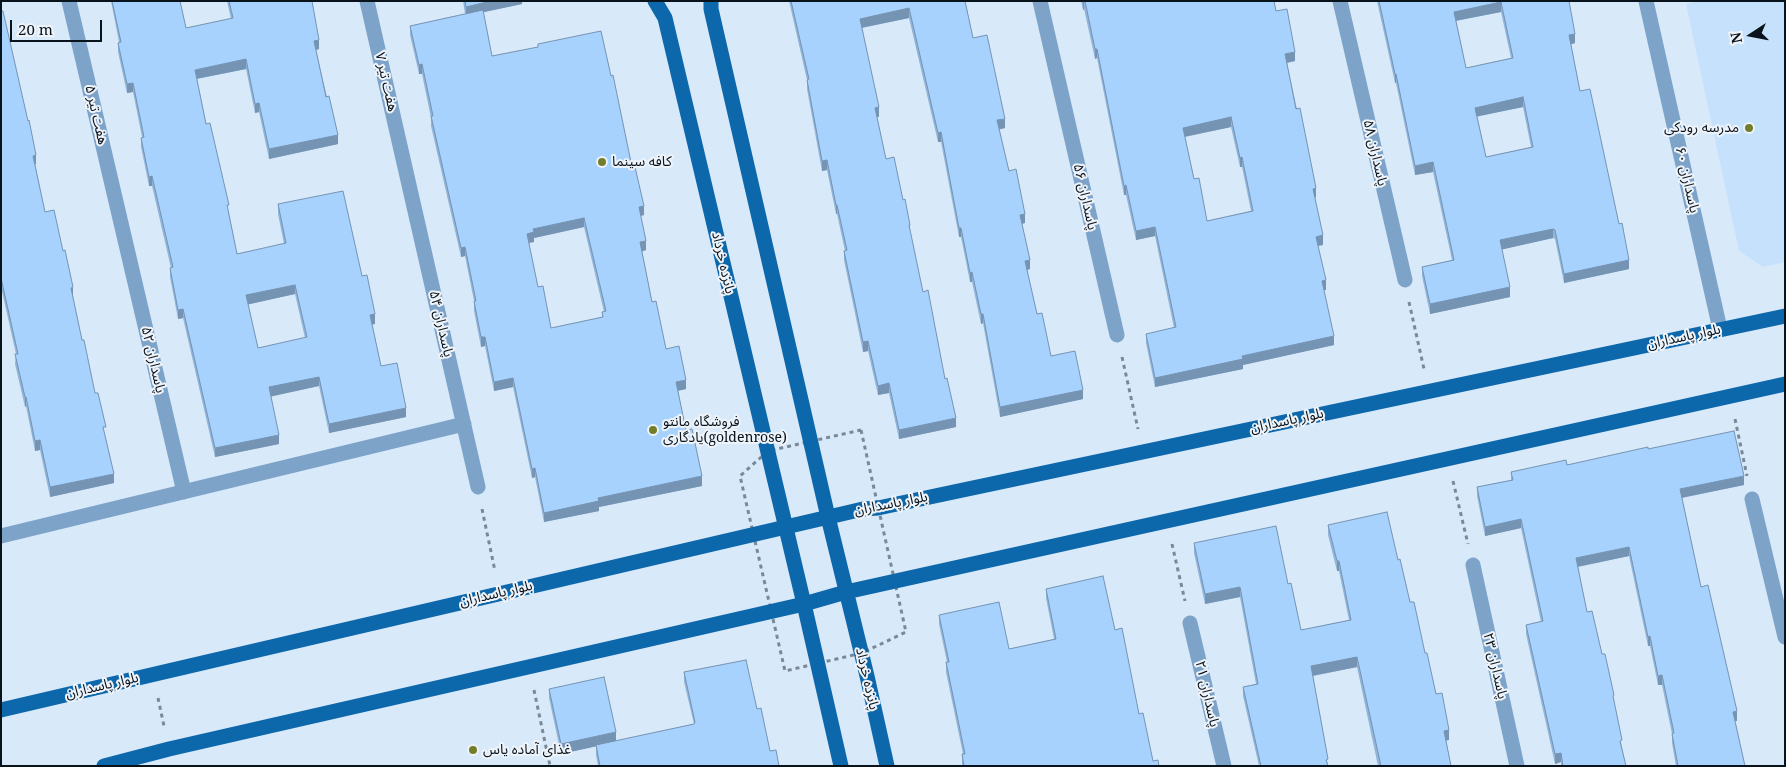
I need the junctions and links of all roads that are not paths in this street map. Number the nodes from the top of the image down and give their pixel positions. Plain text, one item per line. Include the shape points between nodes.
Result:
1 (69, 1) edge
2 (367, 1) edge
3 (655, 1) edge
4 (711, 1) edge
5 (1040, 1) edge
6 (1340, 1) edge
7 (1646, 1) edge
8 (404, 162) joint
9 (123, 229) joint
10 (1405, 280) road end
11 (1785, 316) edge
12 (1720, 329) junction
13 (1117, 335) road end
14 (1785, 384) edge
15 (464, 424) junction
16 (478, 487) road end
17 (184, 492) junction
18 (1752, 499) road end
19 (828, 518) junction
20 (786, 528) junction
21 (1, 536) edge
22 (1473, 566) road end
23 (846, 592) junction
24 (804, 604) junction
25 (1190, 623) road end
26 (1785, 637) edge
27 (1, 710) edge
28 (104, 766) edge
29 (841, 766) edge
30 (887, 766) edge
31 (1224, 766) edge
32 (1517, 766) edge

1 - 9 street, هفت تیر ۵
2 - 8 street, هفت تیر ۷
3 - 20 main road, پانزده خرداد via 665,18
4 - 19 main road
5 - 13 street, پاسداران ۵۶
6 - 10 street, پاسداران ۵۸
7 - 12 street, پاسداران ۶۰
8 - 15 street, پاسداران ۵۴
9 - 17 street, پاسداران ۵۲
11 - 12 main road, بلوار پاسداران
12 - 19 main road, بلوار پاسداران
14 - 23 main road
15 - 16 street, پاسداران ۵۴
15 - 17 street
17 - 21 street
18 - 26 street
19 - 20 main road, بلوار پاسداران
19 - 23 main road, پانزده خرداد
20 - 24 main road, پانزده خرداد
20 - 27 main road, بلوار پاسداران
22 - 32 street, پاسداران ۲۳
23 - 24 main road
23 - 30 main road, پانزده خرداد
24 - 28 main road
24 - 29 main road
25 - 31 street, پاسداران ۲۱

